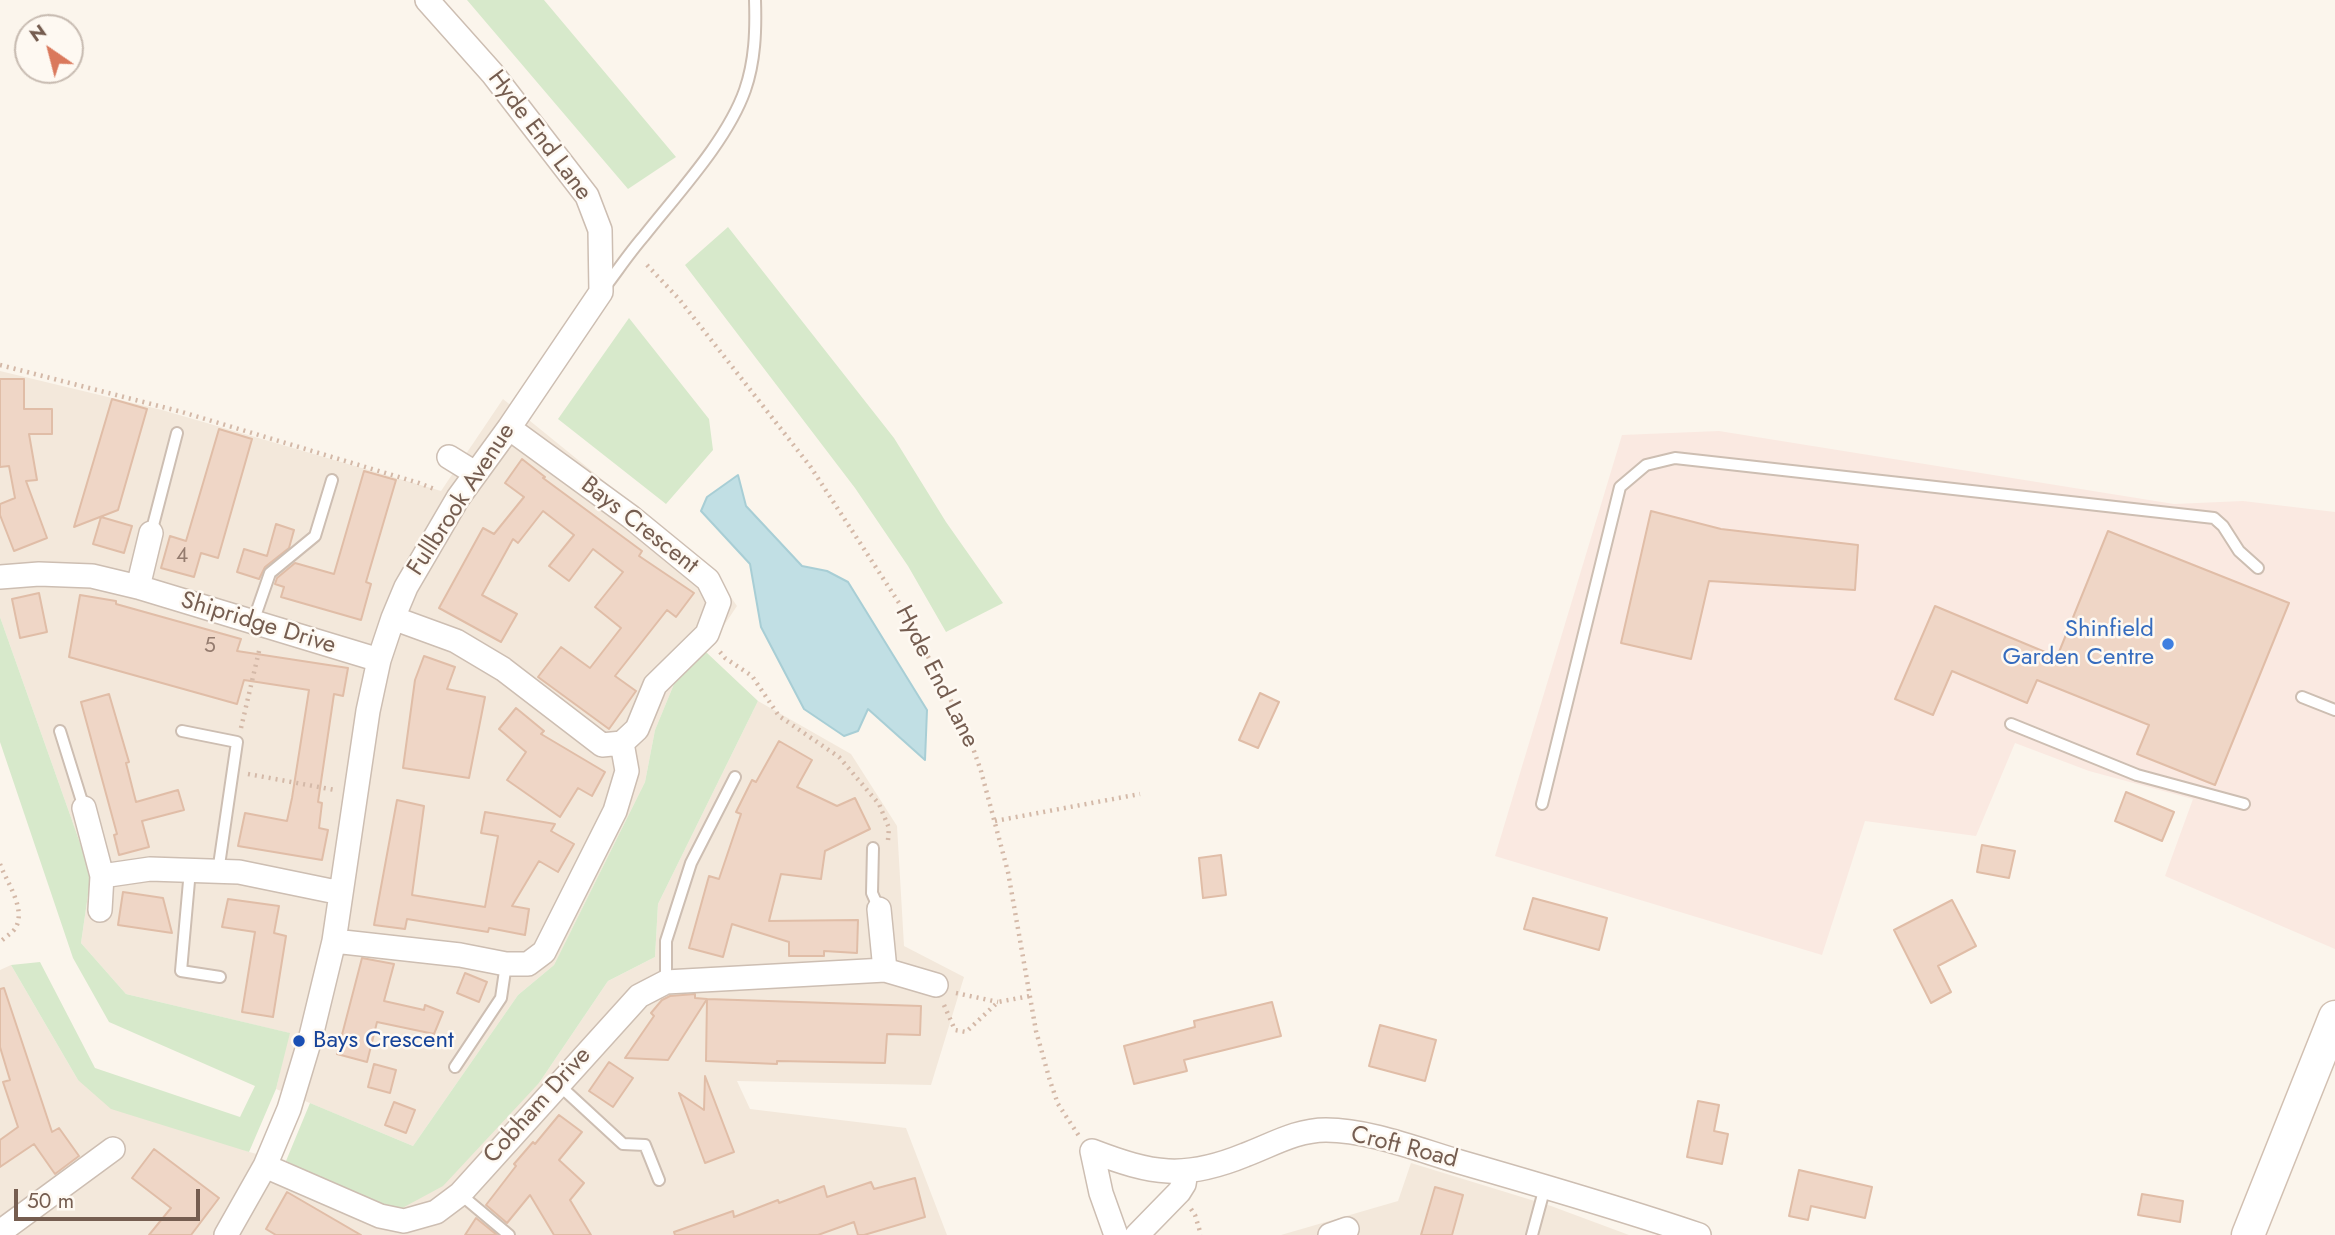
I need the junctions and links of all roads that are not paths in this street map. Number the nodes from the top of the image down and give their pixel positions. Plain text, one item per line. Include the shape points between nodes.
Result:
1 (427, 0) edge
2 (755, 0) edge
3 (601, 292) junction
4 (509, 428) junction
5 (177, 433) dead end
6 (449, 457) dead end
7 (475, 473) junction
8 (331, 480) dead end
9 (151, 533) joint
10 (2258, 568) dead end
11 (0, 576) edge
12 (138, 587) junction
13 (393, 618) junction
14 (259, 624) junction
15 (379, 660) junction
16 (2302, 697) dead end
17 (2335, 710) edge
18 (2011, 724) dead end
19 (60, 731) dead end
20 (182, 731) dead end
21 (622, 743) junction
22 (735, 777) dead end
23 (1542, 804) dead end
24 (2244, 804) dead end
25 (85, 808) joint
26 (873, 848) dead end
27 (190, 870) junction
28 (218, 872) junction
29 (102, 876) junction
30 (341, 893) junction
31 (879, 909) joint
32 (100, 910) dead end
33 (334, 942) junction
34 (506, 964) junction
35 (885, 970) junction
36 (220, 977) dead end
37 (666, 982) junction
38 (945, 989) road end
39 (2335, 1017) edge
40 (456, 1067) dead end
41 (559, 1085) junction
42 (113, 1149) dead end
43 (265, 1167) junction
44 (1186, 1172) junction
45 (659, 1181) dead end
46 (1545, 1186) junction
47 (460, 1194) junction
48 (405, 1228) edge
49 (0, 1232) edge
50 (226, 1235) edge
51 (509, 1235) edge
52 (1116, 1235) edge
53 (1137, 1235) edge
54 (1532, 1235) edge
55 (1699, 1235) edge
56 (2248, 1235) edge

1 - 3 street, Hyde End Lane via 492,73 587,195 600,230
2 - 3 lane via 753,59 742,98 682,191
3 - 4 street, Fullbrook Avenue
4 - 7 street, Fullbrook Avenue
4 - 21 street, Bays Crescent via 708,580 719,602 707,634 654,685 637,729
5 - 9 lane
6 - 7 street
7 - 13 street, Fullbrook Avenue via 405,587
8 - 14 lane via 315,536 270,573
9 - 12 street
10 - 23 lane via 2214,518 1675,458 1646,465 1620,487
11 - 12 street, Shipridge Drive via 92,576
12 - 14 street, Shipridge Drive
13 - 15 street, Fullbrook Avenue
13 - 21 street via 456,641 491,662 602,745
14 - 15 street, Shipridge Drive
15 - 30 street, Fullbrook Avenue
16 - 17 lane
18 - 24 lane via 2137,775
19 - 25 lane
20 - 28 lane via 237,742
21 - 34 street via 626,771 615,811 544,952 528,964
22 - 37 lane via 691,863 666,941
25 - 29 street
26 - 31 lane via 872,893
27 - 28 street
27 - 29 street via 150,869
27 - 36 lane via 181,971
28 - 30 street via 239,872
29 - 32 street
30 - 33 street, Fullbrook Avenue
31 - 35 street
33 - 34 street
33 - 43 street, Fullbrook Avenue via 289,1109
34 - 40 lane via 501,998
35 - 37 street, Cobham Drive
35 - 38 street, Cobham Drive
37 - 41 street, Cobham Drive via 639,996
39 - 56 main road
41 - 45 lane via 623,1144 645,1145
41 - 47 street, Cobham Drive
42 - 49 street
43 - 48 street, Cobham Drive
43 - 50 street, Fullbrook Avenue
44 - 46 street, Croft Road via 1325,1130 1385,1140
44 - 52 street, Croft Road via 1135,1168 1092,1152
44 - 53 street via 1179,1192
46 - 54 lane
46 - 55 street, Croft Road
47 - 48 street, Cobham Drive
47 - 51 lane

